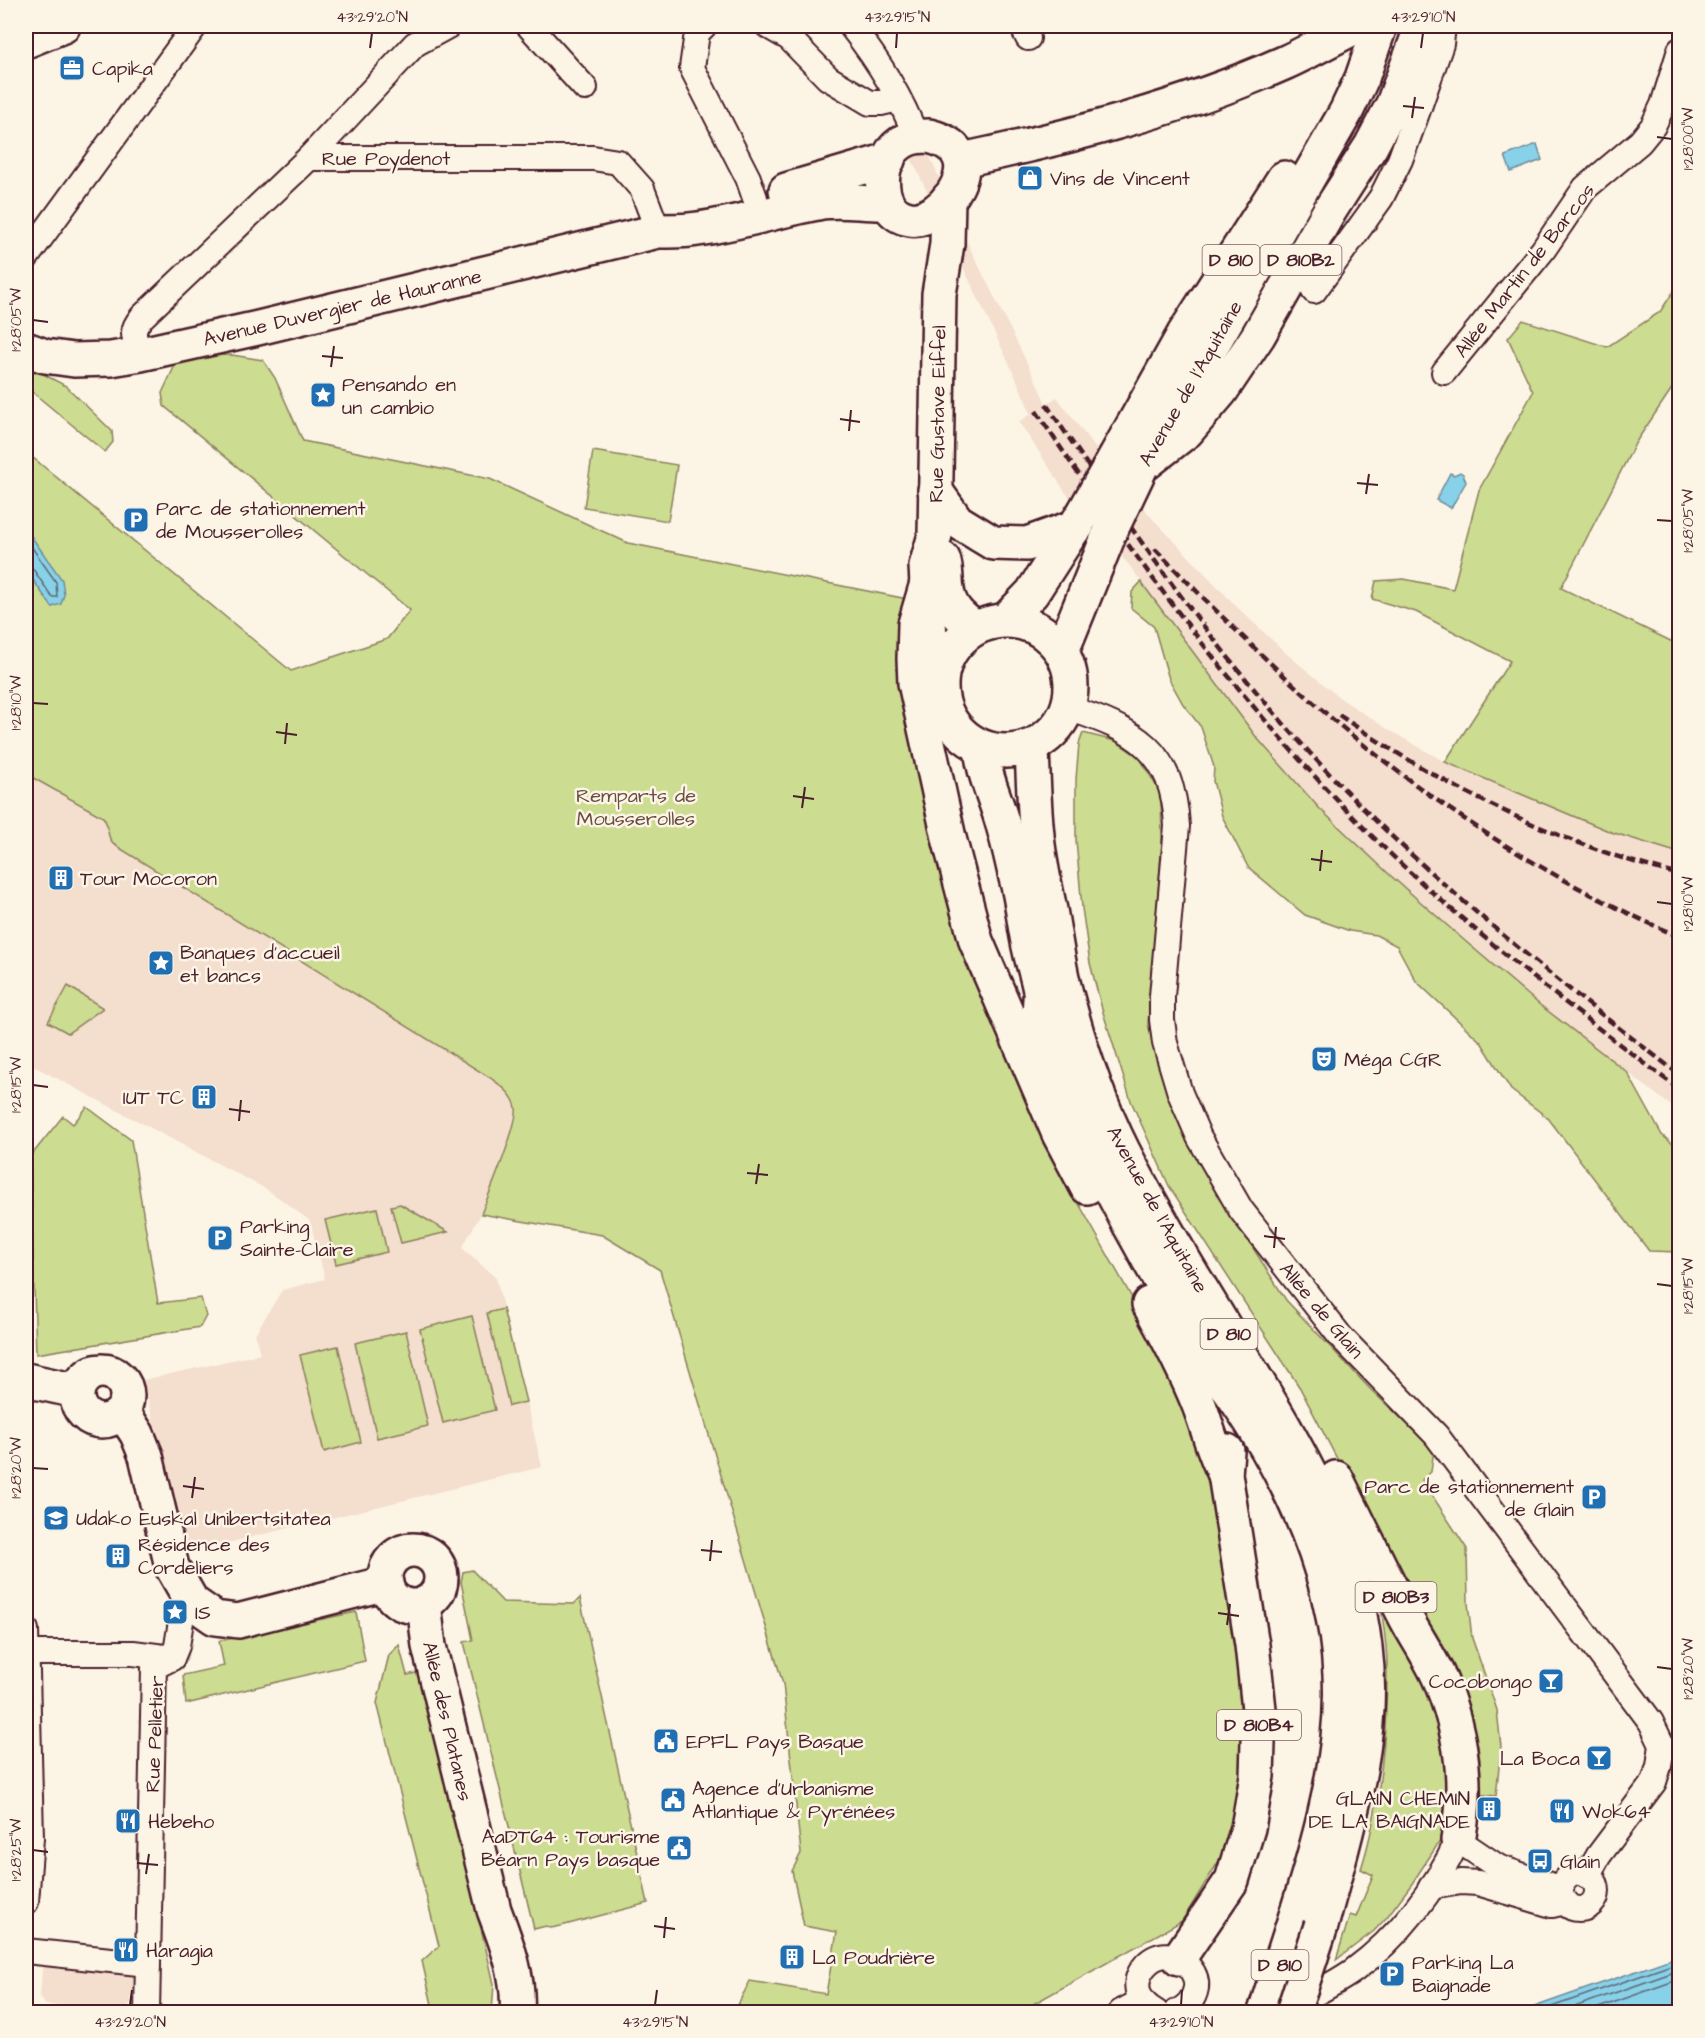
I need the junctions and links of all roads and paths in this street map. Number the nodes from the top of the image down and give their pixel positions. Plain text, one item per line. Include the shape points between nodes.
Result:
1 (63, 26) edge
2 (195, 26) edge
3 (448, 26) edge
4 (529, 26) edge
5 (704, 26) edge
6 (768, 26) edge
7 (1357, 26) edge
8 (1362, 26) edge
9 (1380, 26) edge
10 (1422, 26) edge
11 (1443, 26) edge
12 (857, 28) edge
13 (26, 41) edge
14 (1680, 50) edge
15 (585, 88) dead end
16 (898, 99) junction
17 (916, 136) junction
18 (309, 158) junction
19 (888, 160) junction
20 (962, 160) junction
21 (755, 198) junction
22 (948, 199) junction
23 (899, 211) junction
24 (658, 231) junction
25 (26, 258) edge
26 (1314, 291) dead end
27 (939, 294) junction
28 (141, 354) junction
29 (32, 357) edge
30 (1444, 372) dead end
31 (1132, 455) junction
32 (935, 490) junction
33 (1090, 524) junction
34 (935, 535) junction
35 (927, 583) junction
36 (991, 624) junction
37 (1062, 651) junction
38 (944, 666) junction
39 (1068, 708) junction
40 (981, 747) junction
41 (1032, 747) junction
42 (972, 919) junction
43 (1038, 1013) junction
44 (1196, 1341) junction
45 (26, 1380) edge
46 (1258, 1383) junction
47 (1226, 1474) junction
48 (386, 1583) junction
49 (192, 1602) junction
50 (424, 1604) junction
51 (26, 1641) edge
52 (172, 1658) junction
53 (28, 1799) edge
54 (1458, 1840) junction
55 (1431, 1887) junction
56 (1563, 1896) junction
57 (26, 1902) edge
58 (1307, 1922) junction
59 (26, 1951) edge
60 (1179, 1958) junction
61 (148, 1964) junction
62 (1149, 2007) edge
63 (1187, 2010) edge
64 (147, 2013) edge
65 (518, 2013) edge
66 (1121, 2013) edge
67 (1265, 2013) edge
68 (1279, 2013) edge
69 (1293, 2013) edge

1 - 13 main road
2 - 25 street
3 - 18 street via 415,44
4 - 15 street
5 - 21 street via 697,33 692,68
6 - 16 street via 789,38 828,78 870,103
7 - 20 main road via 1286,62 1172,105 1075,134
8 - 31 main road, Avenue de l'Aquitaine / D 810 via 1342,78 1316,127 1184,334
9 - 31 main road, Avenue de l'Aquitaine / D 810 via 1346,112
10 - 31 main road, D 810B2 via 1393,104 1371,146 1221,392 1187,431
11 - 26 street via 1441,44 1400,160 1381,198
12 - 16 street
14 - 30 street, Allée Martin de Barcos via 1653,126 1640,142 1585,188 1543,250
16 - 17 street
17 - 19 main road via 904,140
17 - 20 main road via 943,140
18 - 24 street, Rue Poydenot via 593,158 618,162 642,189
18 - 28 street, Rue Poydenot via 142,317 134,327
19 - 21 main road, Avenue Duvergier de Hauranne
19 - 23 main road via 882,177 883,191
20 - 22 main road via 961,178
21 - 24 main road, Avenue Duvergier de Hauranne via 684,216
22 - 23 main road via 922,219
22 - 27 main road, Rue Gustave Eiffel via 947,244
23 - 24 main road, Avenue Duvergier de Hauranne via 872,204 823,202 689,230
23 - 27 main road, Rue Gustave Eiffel via 923,244
24 - 28 main road, Avenue Duvergier de Hauranne
27 - 32 main road, Rue Gustave Eiffel
28 - 29 main road, Avenue Duvergier de Hauranne via 111,359
31 - 33 main road, Avenue de l'Aquitaine / D 810, bridge
32 - 33 main road via 957,521 993,543 1026,544
32 - 34 main road, Rue Gustave Eiffel
33 - 36 main road, Avenue de l'Aquitaine / D 810 via 1032,593
33 - 37 main road, Avenue de l'Aquitaine / D 810
34 - 35 main road, Rue Gustave Eiffel via 926,566
34 - 36 main road, Rue Gustave Eiffel via 952,607 961,617
35 - 38 main road, Rue Gustave Eiffel via 930,639
35 - 42 main road via 915,624 915,683 949,837
36 - 37 main road via 1028,624 1047,635
36 - 38 main road via 956,645
37 - 39 main road via 1072,688
38 - 40 main road via 941,690 947,714 960,734
39 - 41 main road via 1060,724
39 - 56 street, Allée de Glain via 1135,736 1165,770 1172,786 1177,826 1162,1020 1180,1093 1199,1137 1241,1210 1340,1336 1436,1435 1651,1722 1662,1745 1654,1782 1587,1876 1595,1883 1594,1900 1577,1909
40 - 41 main road via 998,752
40 - 43 main road, Avenue de l'Aquitaine / D 810 via 1019,889 1041,993
41 - 46 main road, Avenue de l'Aquitaine / D 810 via 1037,838 1065,989 1087,1064 1122,1149
42 - 43 main road via 990,946 1021,979
42 - 47 main road via 976,940 1059,1134 1166,1334
43 - 44 main road, Avenue de l'Aquitaine / D 810 via 1102,1171
44 - 47 main road, D 810B4 via 1195,1364 1210,1397 1227,1454
44 - 58 main road, Avenue de l'Aquitaine / D 810 via 1255,1428 1298,1507 1329,1595 1341,1676 1336,1747
45 - 49 main road via 77,1390 86,1376 102,1370 124,1384 127,1393 122,1411 146,1456 172,1568
46 - 54 main road, D 810B3 via 1299,1420 1329,1465 1440,1681 1462,1759 1464,1783
46 - 58 main road, Avenue de l'Aquitaine / D 810 via 1294,1441 1331,1518 1359,1607 1365,1649 1366,1728 1348,1831
47 - 60 main road, D 810B4 via 1259,1710 1257,1776 1248,1828 1232,1881
48 - 49 main road via 238,1621 214,1618
48 - 50 main road via 388,1591 400,1602
48 - 50 main road via 390,1562 398,1555 407,1550 428,1554 441,1571 441,1581 432,1599
49 - 52 street, Rue Pelletier via 182,1615
50 - 65 main road, Allée des Platanes via 429,1646 494,1910 510,1951
51 - 52 street
51 - 53 street
52 - 61 street, Rue Pelletier via 154,1667
53 - 57 street via 31,1838
54 - 55 street
54 - 56 street via 1498,1867
55 - 56 street via 1478,1883 1552,1905
55 - 68 street via 1377,1951 1352,1971
58 - 67 main road, D 810
58 - 69 main road, D 810, bridge
59 - 61 street
60 - 62 street via 1152,1959 1140,1973 1137,1983
60 - 63 street via 1196,1979
61 - 64 street, Rue Pelletier
62 - 66 street

